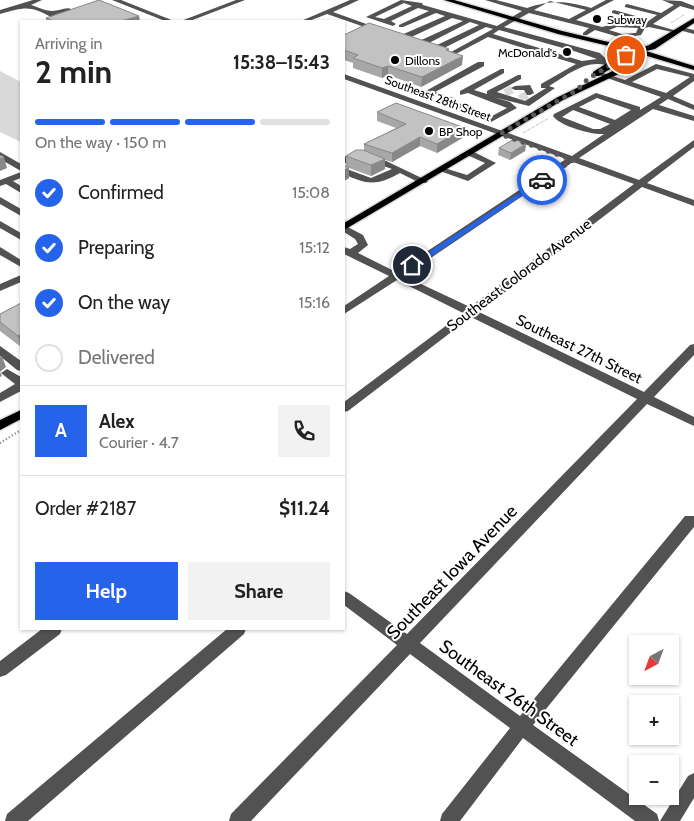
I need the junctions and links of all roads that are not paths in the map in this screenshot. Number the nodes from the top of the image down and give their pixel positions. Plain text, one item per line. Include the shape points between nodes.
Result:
1 (39, 0) edge
2 (242, 0) edge
3 (356, 0) edge
4 (429, 0) edge
5 (447, 0) edge
6 (488, 0) edge
7 (546, 0) edge
8 (553, 0) edge
9 (611, 0) edge
10 (665, 0) edge
11 (121, 1) edge
12 (632, 3) edge
13 (689, 4) edge
14 (24, 5) junction
15 (418, 5) junction
16 (592, 10) junction
17 (435, 11) junction
18 (530, 11) junction
19 (0, 12) edge
20 (327, 12) junction
21 (52, 13) dead end
22 (614, 14) junction
23 (666, 14) junction
24 (452, 15) junction
25 (342, 17) junction
26 (515, 18) junction
27 (168, 20) edge
28 (187, 20) edge
29 (307, 20) edge
30 (334, 20) edge
31 (469, 20) junction
32 (572, 20) junction
33 (694, 20) edge
34 (385, 21) junction
35 (647, 24) junction
36 (484, 25) junction
37 (401, 26) junction
38 (496, 28) junction
39 (544, 28) junction
40 (598, 28) junction
41 (678, 30) junction
42 (694, 32) edge
43 (585, 34) junction
44 (488, 35) junction
45 (420, 44) junction
46 (436, 49) junction
47 (642, 52) junction
48 (582, 63) junction
49 (481, 64) dead end
50 (608, 64) junction
51 (345, 68) edge
52 (694, 68) edge
53 (501, 71) dead end
54 (597, 73) junction
55 (345, 76) edge
56 (608, 76) junction
57 (518, 77) dead end
58 (694, 77) edge
59 (626, 82) junction
60 (536, 83) dead end
61 (515, 88) tunnel mouth
62 (468, 90) junction
63 (577, 90) junction
64 (412, 92) junction
65 (428, 92) junction
66 (568, 94) junction
67 (667, 96) junction
68 (402, 97) junction
69 (450, 101) junction
70 (585, 101) junction
71 (572, 108) junction
72 (694, 108) edge
73 (645, 109) junction
74 (435, 110) junction
75 (694, 119) edge
76 (616, 123) junction
77 (500, 134) junction
78 (694, 143) edge
79 (470, 153) junction
80 (0, 155) edge
81 (345, 160) edge
82 (573, 160) junction
83 (20, 167) edge
84 (398, 170) junction
85 (442, 170) junction
86 (345, 171) edge
87 (20, 175) edge
88 (423, 181) junction
89 (3, 182) edge
90 (640, 184) junction
91 (20, 190) edge
92 (0, 200) edge
93 (694, 203) edge
94 (20, 212) edge
95 (0, 224) edge
96 (345, 227) edge
97 (345, 229) edge
98 (20, 237) edge
99 (0, 250) edge
100 (348, 251) edge
101 (20, 263) edge
102 (396, 276) junction
103 (20, 278) edge
104 (3, 283) edge
105 (345, 310) edge
106 (471, 312) junction
107 (694, 348) edge
108 (0, 350) edge
109 (20, 366) edge
110 (7, 373) dead end
111 (20, 384) edge
112 (20, 386) edge
113 (0, 398) edge
114 (645, 398) junction
115 (345, 407) edge
116 (20, 415) edge
117 (694, 422) edge
118 (0, 426) edge
119 (694, 522) edge
120 (345, 598) edge
121 (53, 630) edge
122 (237, 630) edge
123 (408, 644) junction
124 (0, 670) edge
125 (522, 726) junction
126 (694, 782) edge
127 (14, 821) edge
128 (238, 821) edge
129 (448, 821) edge
130 (650, 821) edge
131 (669, 821) edge

1 - 14 street
2 - 28 street
3 - 20 street
4 - 15 street
5 - 26 main road
6 - 18 street
7 - 18 street
8 - 16 street
9 - 16 street
10 - 13 street
11 - 27 street
12 - 22 street
12 - 23 street
13 - 23 street
14 - 19 street
14 - 21 street
15 - 17 street
15 - 34 street
15 - 34 street via 404,1 369,17
16 - 22 street
16 - 32 street
17 - 24 street
17 - 37 street
18 - 26 street via 524,17
18 - 32 street
20 - 25 street
20 - 29 street
22 - 35 street
22 - 40 street
23 - 35 street
24 - 31 street
24 - 45 street via 399,37
25 - 30 street
25 - 37 street via 387,33
26 - 38 street
26 - 39 main road
31 - 36 street
31 - 45 street
32 - 40 street
33 - 41 main road
34 - 37 street
35 - 40 street via 616,24
35 - 40 street via 639,34 630,37
35 - 41 street
36 - 38 street
36 - 46 street
38 - 44 street
38 - 50 street via 597,55
39 - 43 main road
39 - 47 main road
40 - 43 street
41 - 42 street
41 - 47 main road
43 - 47 main road via 630,45
44 - 46 street via 452,54
44 - 48 street
45 - 46 street
47 - 50 main road
47 - 52 main road
47 - 56 main road via 638,59
48 - 50 street via 597,61
48 - 57 street via 526,104 503,94 490,93
49 - 65 street
50 - 54 main road
51 - 64 street
53 - 62 street
54 - 56 street
54 - 63 main road
55 - 68 street, Southeast 28th Street
56 - 59 street
56 - 63 main road
58 - 59 street via 656,66
58 - 67 street
59 - 67 street
60 - 61 street via 528,90
62 - 69 street
62 - 69 street via 478,105 464,107
63 - 66 main road
64 - 65 street
64 - 68 street
65 - 69 street
66 - 70 street
66 - 77 main road
67 - 72 street
67 - 73 street
68 - 74 street, Southeast 28th Street
69 - 74 street
70 - 71 street
70 - 73 street via 596,95
71 - 76 street
71 - 76 street via 557,116 558,119 602,132
73 - 75 street
73 - 76 street
73 - 82 street
74 - 77 street, Southeast 28th Street
77 - 79 main road
77 - 82 street, Southeast 28th Street
78 - 90 street, Southeast Colorado Avenue
79 - 85 main road
79 - 85 street via 492,163 468,178
80 - 83 street
81 - 84 street via 354,156 367,158
82 - 90 street, Southeast 28th Street
82 - 102 street
84 - 86 street via 378,181 367,181
84 - 88 street
85 - 88 main road
87 - 89 street
88 - 96 main road
89 - 91 street
90 - 93 street, Southeast 28th Street
90 - 106 street, Southeast Colorado Avenue
92 - 94 street
95 - 98 street
97 - 100 street via 359,236 363,245
99 - 101 street
100 - 102 street, Southeast 27th Street
102 - 105 street
102 - 106 street, Southeast 27th Street
103 - 104 street
106 - 114 street, Southeast 27th Street
106 - 115 street, Southeast Colorado Avenue
107 - 114 street, Southeast Iowa Avenue
108 - 109 street
110 - 111 street
112 - 113 street
114 - 117 street, Southeast 27th Street
114 - 123 street, Southeast Iowa Avenue
116 - 118 main road
119 - 125 street via 690,520
120 - 123 street, Southeast 26th Street
121 - 124 street
122 - 127 street
123 - 125 street, Southeast 26th Street
123 - 128 street, Southeast Iowa Avenue
125 - 129 street
125 - 130 street, Southeast 26th Street
126 - 131 street

